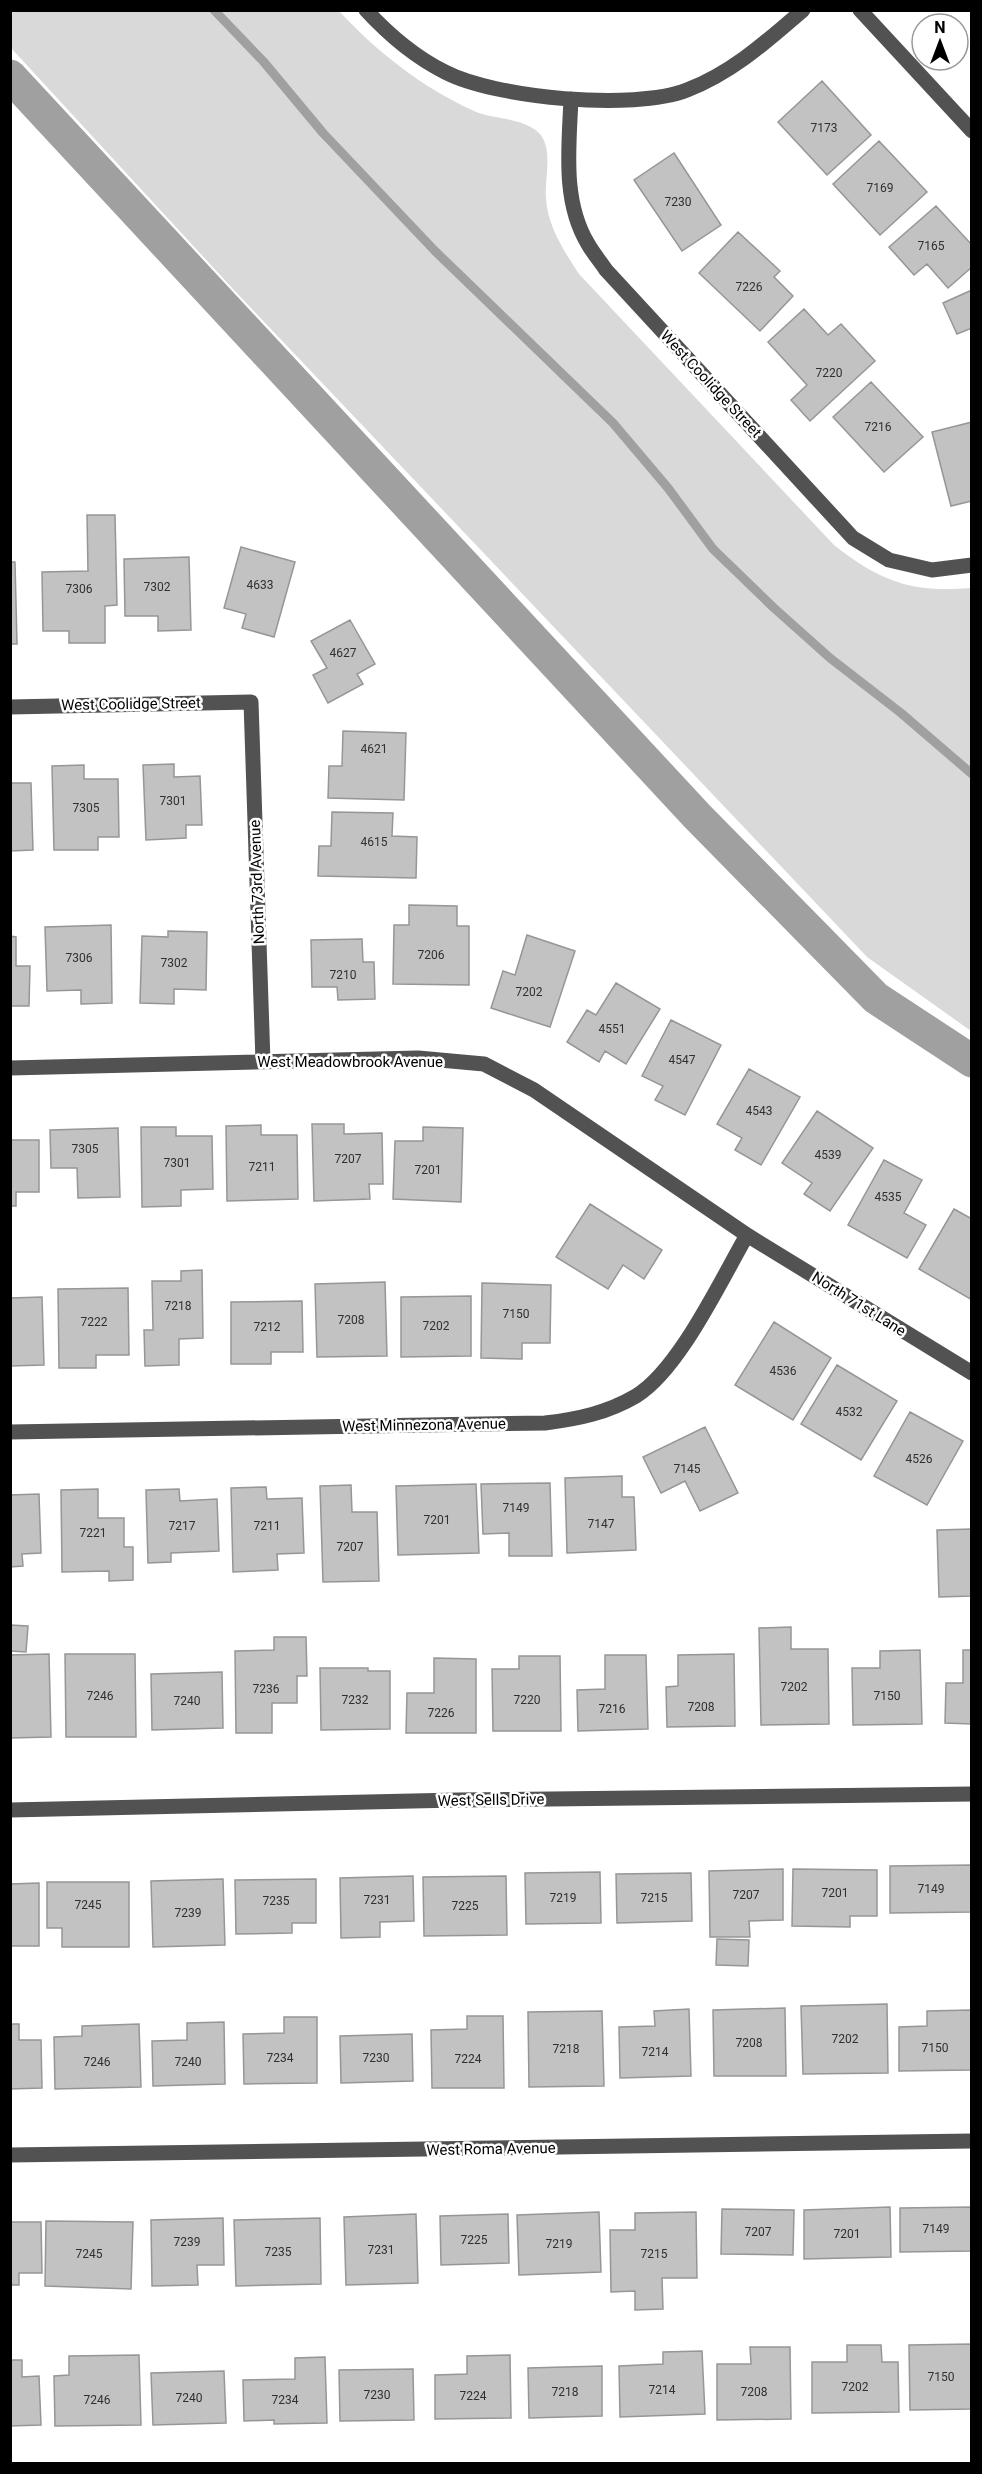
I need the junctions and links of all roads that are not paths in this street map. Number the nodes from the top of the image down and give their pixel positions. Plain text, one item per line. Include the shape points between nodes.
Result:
1 (366, 10) edge
2 (803, 10) edge
3 (860, 10) edge
4 (571, 99) junction
5 (972, 131) edge
6 (972, 565) edge
7 (251, 702) joint
8 (10, 707) edge
9 (263, 1062) junction
10 (10, 1068) edge
11 (747, 1235) junction
12 (972, 1373) edge
13 (10, 1432) edge
14 (972, 1794) edge
15 (10, 1810) edge
16 (972, 2141) edge
17 (10, 2155) edge

1 - 4 street via 412,53 446,73 497,90
2 - 4 street via 720,76 685,91 653,98
3 - 5 street
4 - 6 street, West Coolidge Street via 568,151 574,211 587,243 606,270 853,538 889,560 932,570
7 - 8 street, West Coolidge Street
7 - 9 street, North 73rd Avenue
9 - 10 street, West Meadowbrook Avenue
9 - 11 street, West Meadowbrook Avenue via 418,1058 484,1064 534,1090
11 - 12 street, North 71st Lane
11 - 13 street, West Minnezona Avenue via 674,1361 637,1395 587,1417 545,1423
14 - 15 street, West Sells Drive
16 - 17 street, West Roma Avenue

